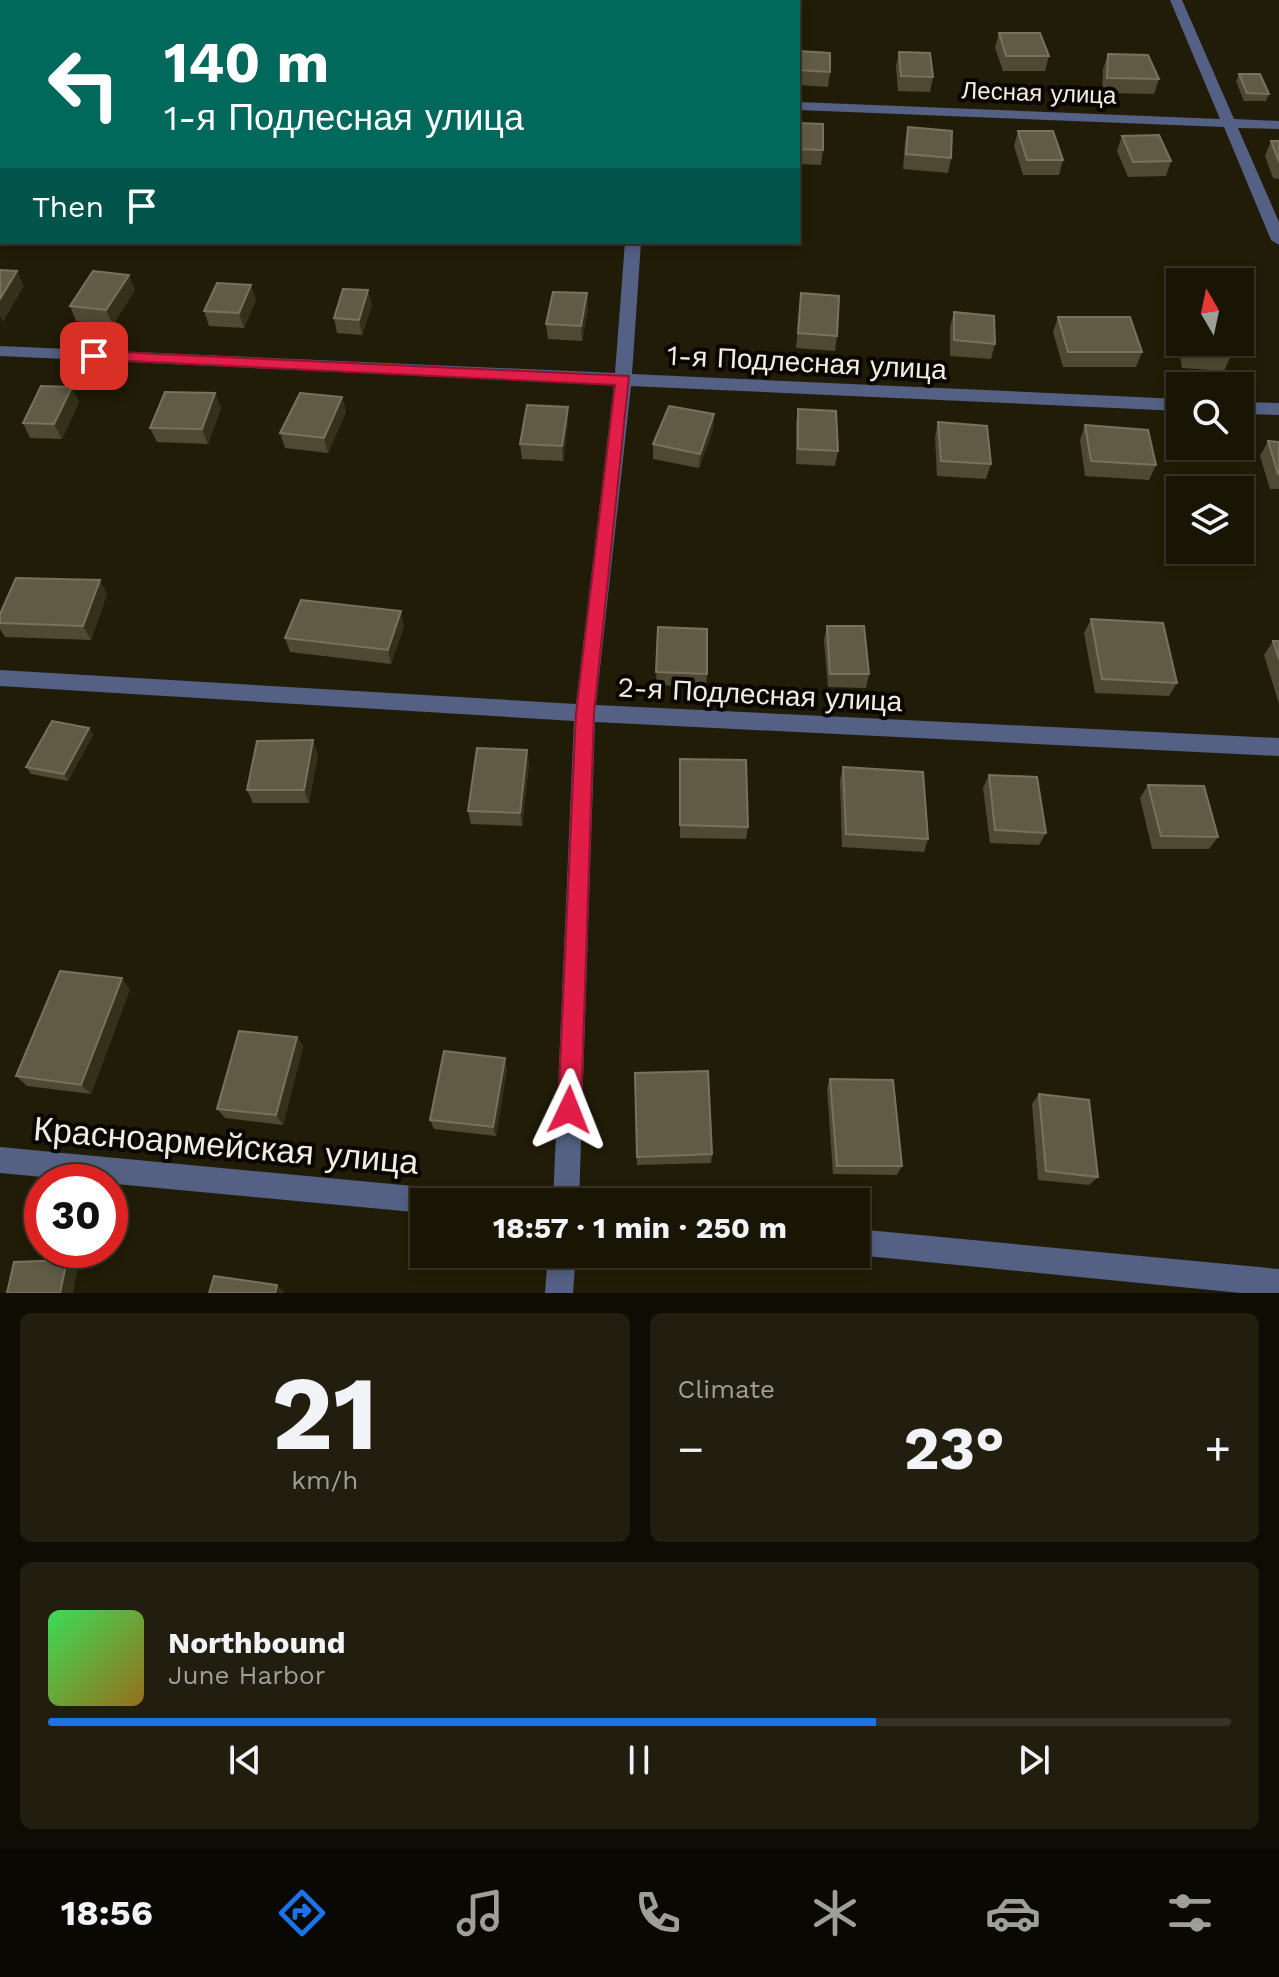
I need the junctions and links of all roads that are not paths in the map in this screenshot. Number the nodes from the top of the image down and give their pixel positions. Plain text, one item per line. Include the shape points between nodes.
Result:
1 (1176, 0) edge
2 (800, 106) edge
3 (1226, 123) junction
4 (1279, 125) edge
5 (1279, 240) edge
6 (633, 244) edge
7 (0, 351) edge
8 (623, 380) junction
9 (1166, 404) edge
10 (1254, 408) edge
11 (1279, 409) edge
12 (0, 678) edge
13 (585, 713) junction
14 (1279, 747) edge
15 (0, 1160) edge
16 (567, 1188) edge
17 (410, 1199) edge
18 (870, 1243) edge
19 (561, 1268) edge
20 (1279, 1283) edge
21 (559, 1293) edge

1 - 3 street
2 - 3 street, Лесная улица
3 - 4 street, Лесная улица
3 - 5 street
6 - 8 street
7 - 8 street, 1-я Подлесная улица
8 - 9 street, 1-я Подлесная улица
8 - 13 street
10 - 11 street
12 - 13 street, 2-я Подлесная улица
13 - 14 street, 2-я Подлесная улица
13 - 16 street
15 - 17 street, Красноармейская улица
18 - 20 street
19 - 21 street

